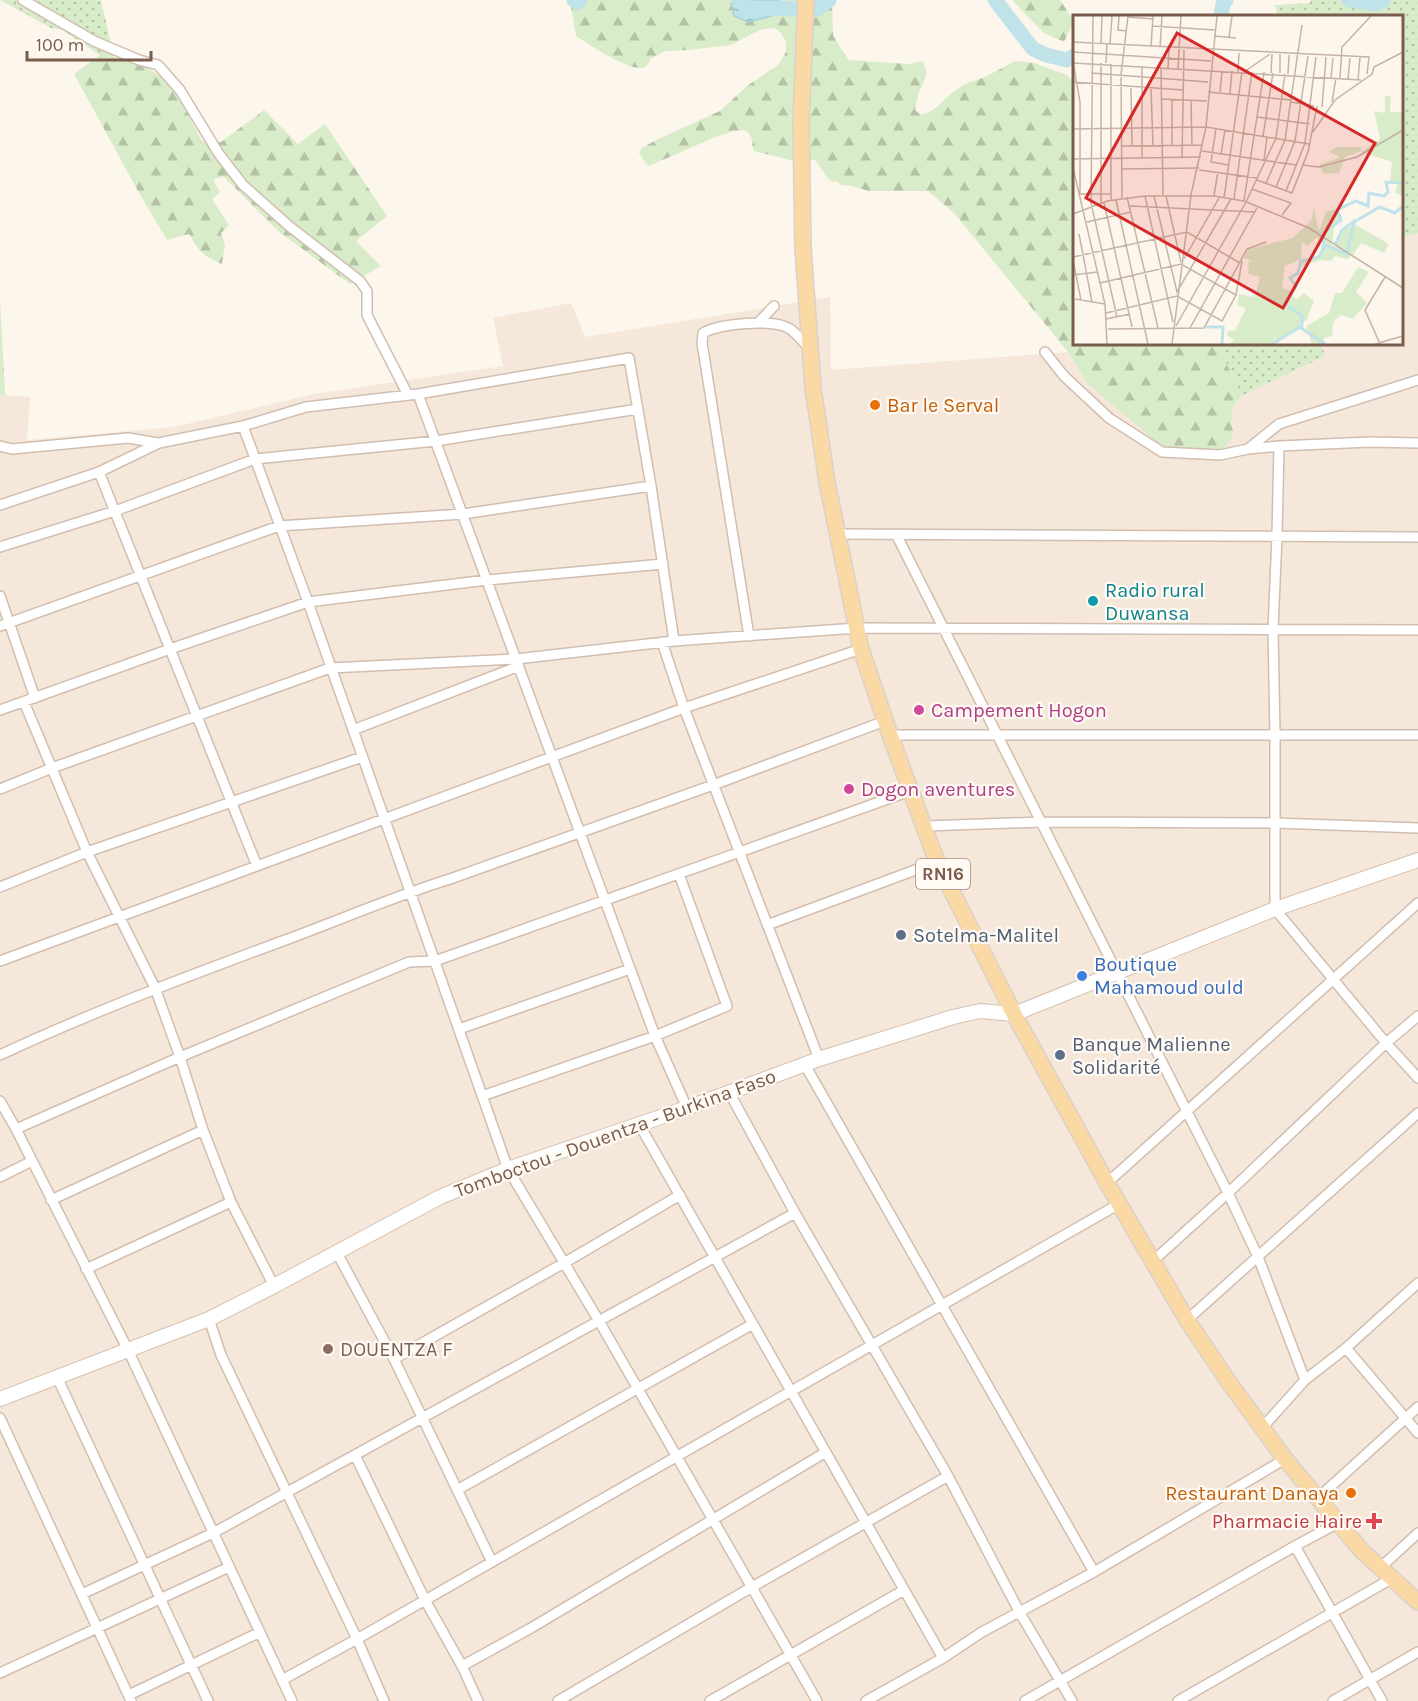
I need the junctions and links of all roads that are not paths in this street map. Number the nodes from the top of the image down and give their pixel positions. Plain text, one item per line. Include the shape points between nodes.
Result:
1 (23, 0) edge
2 (806, 0) edge
3 (774, 306) dead end
4 (759, 322) junction
5 (810, 348) junction
6 (1045, 352) dead end
7 (1418, 380) edge
8 (413, 395) junction
9 (638, 409) junction
10 (243, 426) junction
11 (435, 441) junction
12 (159, 443) junction
13 (1418, 443) edge
14 (0, 446) edge
15 (1279, 446) junction
16 (1248, 449) junction
17 (255, 459) junction
18 (99, 472) junction
19 (651, 486) junction
20 (0, 505) edge
21 (115, 511) junction
22 (463, 514) junction
23 (279, 526) junction
24 (838, 534) junction
25 (896, 534) junction
26 (1278, 536) junction
27 (1418, 537) edge
28 (0, 547) edge
29 (663, 564) junction
30 (141, 576) junction
31 (487, 580) junction
32 (0, 596) edge
33 (308, 602) junction
34 (5, 624) edge
35 (857, 628) junction
36 (943, 628) junction
37 (1273, 629) junction
38 (1418, 630) edge
39 (749, 636) junction
40 (674, 641) junction
41 (662, 642) junction
42 (170, 648) junction
43 (861, 649) junction
44 (517, 662) junction
45 (330, 668) junction
46 (36, 698) junction
47 (24, 702) junction
48 (684, 708) junction
49 (0, 710) edge
50 (196, 715) junction
51 (887, 728) junction
52 (352, 730) junction
53 (998, 734) junction
54 (1275, 735) junction
55 (1418, 735) edge
56 (362, 757) junction
57 (552, 757) junction
58 (52, 768) junction
59 (713, 785) junction
60 (0, 789) edge
61 (910, 791) junction
62 (231, 802) junction
63 (384, 819) junction
64 (1042, 822) junction
65 (1275, 823) junction
66 (924, 826) junction
67 (1418, 828) edge
68 (580, 832) junction
69 (87, 852) junction
70 (739, 852) junction
71 (1418, 860) edge
72 (937, 862) junction
73 (256, 866) junction
74 (679, 874) junction
75 (0, 887) edge
76 (410, 891) junction
77 (606, 901) junction
78 (1418, 903) edge
79 (1275, 909) junction
80 (120, 917) junction
81 (767, 925) junction
82 (0, 961) edge
83 (435, 961) junction
84 (630, 969) junction
85 (1117, 972) junction
86 (1333, 978) junction
87 (155, 988) junction
88 (1014, 1014) junction
89 (1418, 1016) edge
90 (459, 1029) junction
91 (655, 1036) junction
92 (1386, 1043) junction
93 (0, 1055) edge
94 (180, 1057) junction
95 (819, 1059) junction
96 (805, 1065) junction
97 (1418, 1078) edge
98 (729, 1092) junction
99 (482, 1096) junction
100 (0, 1101) edge
101 (687, 1108) junction
102 (1187, 1112) junction
103 (1418, 1113) edge
104 (0, 1114) edge
105 (639, 1124) junction
106 (14, 1125) junction
107 (203, 1130) junction
108 (32, 1161) junction
109 (508, 1169) junction
110 (0, 1177) edge
111 (1107, 1183) junction
112 (1228, 1193) junction
113 (680, 1196) junction
114 (51, 1200) junction
115 (231, 1202) junction
116 (1119, 1204) junction
117 (795, 1213) junction
118 (336, 1251) junction
119 (715, 1257) junction
120 (1258, 1257) junction
121 (1153, 1261) junction
122 (564, 1263) junction
123 (86, 1269) junction
124 (1418, 1283) edge
125 (274, 1286) junction
126 (942, 1305) junction
127 (208, 1319) junction
128 (1187, 1320) junction
129 (599, 1321) junction
130 (753, 1324) junction
131 (872, 1345) junction
132 (1346, 1348) junction
133 (128, 1350) junction
134 (394, 1359) junction
135 (57, 1377) junction
136 (1305, 1380) junction
137 (638, 1389) junction
138 (791, 1391) junction
139 (0, 1399) edge
140 (1418, 1407) edge
141 (0, 1418) edge
142 (422, 1418) junction
143 (1405, 1419) junction
144 (1262, 1428) junction
145 (1418, 1433) edge
146 (826, 1452) junction
147 (355, 1455) junction
148 (677, 1457) junction
149 (1285, 1459) junction
150 (948, 1476) junction
151 (457, 1491) junction
152 (287, 1493) junction
153 (1317, 1498) junction
154 (713, 1520) junction
155 (866, 1522) junction
156 (1338, 1523) junction
157 (213, 1533) junction
158 (1418, 1533) edge
159 (1295, 1546) junction
160 (492, 1562) junction
161 (144, 1565) junction
162 (229, 1567) junction
163 (1380, 1568) junction
164 (1094, 1572) junction
165 (1391, 1579) junction
166 (752, 1587) junction
167 (904, 1590) junction
168 (82, 1594) junction
169 (160, 1599) junction
170 (425, 1600) junction
171 (1418, 1602) edge
172 (1020, 1612) junction
173 (1332, 1613) junction
174 (97, 1628) junction
175 (260, 1632) junction
176 (357, 1639) junction
177 (1418, 1652) edge
178 (790, 1655) junction
179 (943, 1658) junction
180 (191, 1665) junction
181 (462, 1666) junction
182 (0, 1673) edge
183 (282, 1680) junction
184 (1370, 1680) junction
185 (1061, 1681) junction
186 (130, 1698) edge
187 (208, 1701) edge
188 (292, 1701) edge
189 (384, 1701) edge
190 (478, 1701) edge
191 (558, 1701) edge
192 (710, 1701) edge
193 (817, 1701) edge
194 (866, 1701) edge
195 (1025, 1701) edge
196 (1072, 1701) edge
197 (1178, 1701) edge
198 (1333, 1701) edge
199 (1382, 1701) edge

1 - 8 street via 94,41 158,65 180,90 243,185 360,281 367,291 367,315
2 - 5 main road, RN16 via 802,239
3 - 4 street
4 - 5 street via 789,328
4 - 39 street via 711,329 703,333 702,343
5 - 24 main road, RN16 via 827,482
6 - 16 street via 1064,376 1109,418 1162,452 1220,455
7 - 16 street via 1279,424
8 - 9 street via 629,358
8 - 10 street via 306,407
8 - 11 street
9 - 11 street
9 - 19 street
10 - 12 street
10 - 17 street
11 - 17 street
11 - 22 street
12 - 14 street via 128,438 12,449
12 - 18 street
13 - 15 street
15 - 16 street
15 - 26 street
17 - 21 street
17 - 23 street
18 - 20 street
18 - 21 street
19 - 22 street
19 - 29 street
21 - 28 street
21 - 30 street
22 - 23 street
22 - 31 street
23 - 30 street
23 - 33 street
24 - 25 street
24 - 35 main road, RN16
25 - 26 street
25 - 36 street
26 - 27 street
26 - 37 street
29 - 31 street
29 - 40 street
30 - 34 street
30 - 42 street
31 - 33 street
31 - 44 street
32 - 34 street
33 - 42 street
33 - 45 street
34 - 46 street
35 - 36 street
35 - 39 street
35 - 43 main road, RN16
36 - 37 street
36 - 53 street
37 - 38 street
37 - 54 street
39 - 40 street
40 - 41 street
41 - 44 street
41 - 48 street
42 - 46 street
42 - 50 street
43 - 48 street
43 - 51 main road, RN16
44 - 45 street
44 - 52 street
44 - 57 street
45 - 50 street
45 - 52 street
46 - 47 street
47 - 49 street
47 - 58 street
48 - 57 street
48 - 59 street
50 - 58 street
50 - 62 street
51 - 53 street
51 - 59 street
51 - 61 main road, RN16
52 - 56 street
53 - 54 street
53 - 64 street
54 - 55 street
54 - 65 street
56 - 62 street
56 - 63 street
57 - 63 street
57 - 68 street
58 - 60 street
58 - 69 street
59 - 68 street
59 - 70 street
61 - 66 main road, RN16
61 - 70 street
62 - 69 street
62 - 73 street
63 - 73 street
63 - 76 street
64 - 65 street
64 - 66 street
64 - 85 street
65 - 67 street
65 - 79 street
66 - 72 main road, RN16
68 - 76 street
68 - 77 street
69 - 75 street
69 - 80 street
70 - 74 street
70 - 81 street
71 - 79 main road
72 - 81 street
72 - 88 main road, RN16
73 - 80 street
74 - 77 street
74 - 91 street via 727,1006
76 - 83 street
76 - 87 street
77 - 83 street
77 - 84 street
78 - 86 street
79 - 85 main road
79 - 86 street
80 - 82 street
80 - 87 street
81 - 95 street
83 - 90 street
83 - 94 street via 409,963
84 - 90 street
84 - 91 street
85 - 88 main road
85 - 102 street
86 - 92 street
86 - 102 street
87 - 93 street
87 - 94 street
88 - 95 main road, Tomboctou - Douentza - Burkina Faso via 980,1011 953,1017
88 - 111 main road, RN16
89 - 92 street
90 - 99 street
91 - 99 street
91 - 101 street
92 - 97 street
92 - 112 street
94 - 106 street
94 - 107 street
95 - 96 main road, Tomboctou - Douentza - Burkina Faso
96 - 98 main road, Tomboctou - Douentza - Burkina Faso
96 - 126 street
98 - 101 main road, Tomboctou - Douentza - Burkina Faso
98 - 117 street
99 - 109 street
100 - 106 street
101 - 105 main road, Tomboctou - Douentza - Burkina Faso
102 - 111 street
102 - 112 street
103 - 120 street
104 - 106 street
105 - 109 main road, Tomboctou - Douentza - Burkina Faso
105 - 113 street
106 - 108 street
107 - 114 street
107 - 115 street
108 - 110 street
108 - 114 street
109 - 118 main road, Tomboctou - Douentza - Burkina Faso via 440,1197
109 - 122 street
111 - 116 main road, RN16
112 - 120 street
112 - 121 street
113 - 119 street
113 - 122 street
114 - 123 street
115 - 123 street
115 - 125 street
116 - 121 main road, RN16
116 - 126 street
117 - 119 street
117 - 131 street
118 - 125 main road, Tomboctou - Douentza - Burkina Faso
118 - 134 street
119 - 129 street
119 - 130 street
120 - 128 street
120 - 136 street
121 - 128 main road, RN16
122 - 129 street
122 - 134 street
123 - 133 street
124 - 132 street
125 - 127 main road, Tomboctou - Douentza - Burkina Faso
126 - 131 street
126 - 164 street
127 - 133 main road, Tomboctou - Douentza - Burkina Faso
127 - 152 street via 220,1355
128 - 144 main road, RN16
129 - 137 street
129 - 142 street
130 - 137 street
130 - 138 street
131 - 138 street
131 - 150 street
132 - 136 street
132 - 143 street
133 - 135 main road, Tomboctou - Douentza - Burkina Faso
133 - 157 street
134 - 142 street
135 - 139 main road, Tomboctou - Douentza - Burkina Faso
135 - 161 street
136 - 144 street
137 - 148 street
137 - 151 street
138 - 146 street
138 - 148 street
140 - 143 street
141 - 168 street
142 - 147 street
142 - 151 street
143 - 145 street
143 - 153 street
144 - 149 main road, RN16
146 - 154 street
146 - 155 street
147 - 152 street
147 - 170 street
148 - 154 street
148 - 160 street
149 - 153 main road, RN16
149 - 164 street
150 - 155 street
150 - 172 street
151 - 160 street
152 - 157 street
152 - 176 street
153 - 156 main road, RN16
154 - 166 street
154 - 181 street
155 - 166 street
155 - 167 street
156 - 159 street
156 - 163 main road, RN16
157 - 161 street
157 - 162 street
158 - 163 street
159 - 173 street
159 - 185 street
160 - 170 street
161 - 168 street
161 - 169 street
162 - 169 street
162 - 175 street
163 - 165 main road, RN16
164 - 172 street
165 - 171 main road, RN16
165 - 173 street
166 - 178 street
166 - 191 street
167 - 178 street
167 - 179 street
168 - 174 street
169 - 174 street
169 - 180 street
170 - 176 street
170 - 181 street
172 - 179 street
172 - 185 street
173 - 184 street
173 - 197 street
174 - 182 street
174 - 186 street
175 - 180 street
175 - 183 street
176 - 183 street
176 - 189 street
177 - 184 street
178 - 192 street
178 - 193 street
179 - 194 street
180 - 186 street
180 - 187 street
181 - 190 street
183 - 188 street
184 - 198 street
184 - 199 street
185 - 195 street
185 - 196 street

